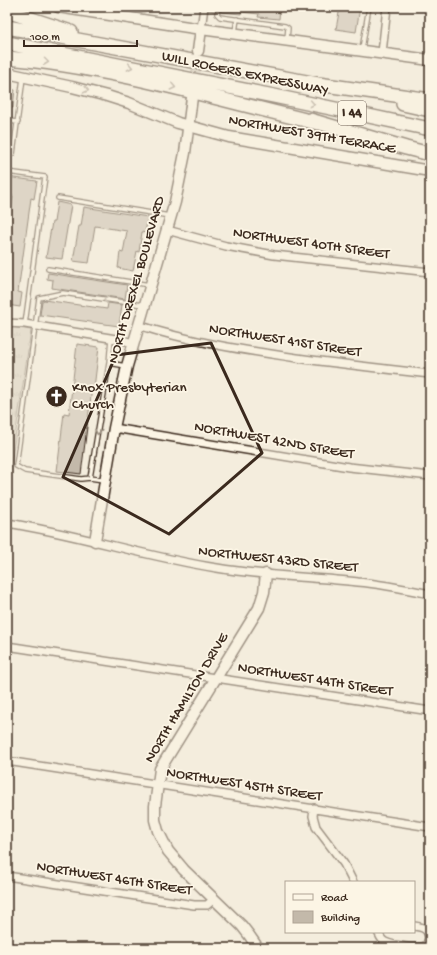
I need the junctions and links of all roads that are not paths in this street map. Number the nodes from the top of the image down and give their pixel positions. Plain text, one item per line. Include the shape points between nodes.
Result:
1 (58, 7) edge
2 (116, 7) edge
3 (204, 7) edge
4 (369, 7) edge
5 (387, 7) edge
6 (218, 8) edge
7 (7, 11) edge
8 (122, 16) junction
9 (237, 19) junction
10 (7, 27) edge
11 (201, 29) junction
12 (235, 33) junction
13 (287, 40) junction
14 (7, 43) edge
15 (115, 46) junction
16 (198, 51) tunnel mouth
17 (362, 51) junction
18 (382, 53) junction
19 (7, 58) edge
20 (430, 60) edge
21 (7, 74) edge
22 (24, 77) junction
23 (202, 82) junction
24 (318, 84) junction
25 (192, 97) tunnel mouth
26 (430, 100) edge
27 (430, 110) edge
28 (7, 121) edge
29 (18, 122) junction
30 (318, 123) junction
31 (189, 126) junction
32 (430, 129) edge
33 (7, 153) edge
34 (430, 154) edge
35 (430, 171) edge
36 (7, 172) edge
37 (58, 198) dead end
38 (171, 216) junction
39 (167, 230) junction
40 (48, 269) dead end
41 (430, 272) edge
42 (151, 285) junction
43 (144, 305) junction
44 (7, 323) edge
45 (25, 324) junction
46 (138, 325) junction
47 (36, 326) junction
48 (111, 338) junction
49 (133, 343) junction
50 (109, 363) junction
51 (127, 366) junction
52 (430, 374) edge
53 (114, 428) junction
54 (430, 476) edge
55 (90, 478) junction
56 (105, 481) junction
57 (7, 523) edge
58 (95, 541) junction
59 (266, 574) junction
60 (430, 594) edge
61 (7, 646) edge
62 (216, 678) junction
63 (430, 711) edge
64 (7, 761) edge
65 (157, 784) junction
66 (314, 808) junction
67 (430, 827) edge
68 (7, 876) edge
69 (352, 881) edge
70 (214, 899) junction
71 (415, 926) edge
72 (378, 933) edge
73 (258, 948) edge

1 - 8 street
2 - 8 lane
3 - 6 lane
3 - 11 street
4 - 17 lane
5 - 18 street
6 - 9 lane via 217,14 220,17
7 - 15 highway
8 - 11 street
9 - 12 lane
9 - 13 lane via 285,26 288,30
10 - 15 highway, WILL ROGERS EXPRESSWAY
11 - 12 street
11 - 16 street
12 - 13 street
13 - 17 street
14 -> 23 highway, WILL ROGERS EXPRESSWAY / I 44
15 - 24 highway, WILL ROGERS EXPRESSWAY
17 - 18 street
18 - 20 street
19 -> 30 highway via 54,63 135,78
21 - 22 street, NORTHWEST 39TH TERRACE
22 - 29 lane
22 -> 31 street, NORTHWEST 39TH TERRACE via 107,96
23 - 30 highway
23 -> 32 highway, WILL ROGERS EXPRESSWAY / I 44
24 - 26 highway, WILL ROGERS EXPRESSWAY / I 44
24 - 27 highway
25 - 31 street, NORTH DREXEL BOULEVARD
28 - 29 lane
29 - 33 lane via 14,154
30 - 34 highway
31 - 35 street, NORTHWEST 39TH TERRACE via 238,139
31 - 38 street, NORTH DREXEL BOULEVARD
36 - 45 lane via 45,177
37 - 38 lane
38 - 39 street, NORTH DREXEL BOULEVARD
39 - 41 street, NORTHWEST 40TH STREET via 259,253
39 - 42 street, NORTH DREXEL BOULEVARD
40 - 42 lane
42 - 43 street, NORTH DREXEL BOULEVARD
43 - 46 street, NORTH DREXEL BOULEVARD
43 -> 47 lane via 63,293 39,298
44 - 45 street
45 - 47 street
46 - 49 street, NORTH DREXEL BOULEVARD
46 - 52 street, NORTHWEST 41ST STREET via 235,349
47 - 48 street
47 - 55 lane via 16,466 25,471
48 - 49 street
48 - 50 lane
49 - 51 street, NORTH DREXEL BOULEVARD
50 - 51 lane
50 -> 55 lane
51 - 53 street, NORTH DREXEL BOULEVARD
53 - 54 street, NORTHWEST 42ND STREET via 342,466
53 - 56 street, NORTH DREXEL BOULEVARD
55 - 56 lane
56 - 58 street, NORTH DREXEL BOULEVARD
57 - 58 street, NORTHWEST 43RD STREET
58 - 59 street, NORTHWEST 43RD STREET via 190,564
59 - 60 street, NORTHWEST 43RD STREET via 360,582
59 - 62 street, NORTH HAMILTON DRIVE via 259,608
61 - 62 street, NORTHWEST 44TH STREET
62 - 63 street, NORTHWEST 44TH STREET
62 - 65 street, NORTH HAMILTON DRIVE via 160,769
64 - 65 street, NORTHWEST 45TH STREET
65 - 66 street, NORTHWEST 45TH STREET
65 - 70 street, NORTH HAMILTON DRIVE via 155,820 162,842 175,861
66 - 67 street, NORTHWEST 45TH STREET
66 - 69 street via 316,826 341,859
68 - 70 street, NORTHWEST 46TH STREET via 194,905 207,905
70 - 73 street, NORTH HAMILTON DRIVE via 242,926
71 - 72 street via 428,931 430,939 426,946 418,948 389,943 380,938

